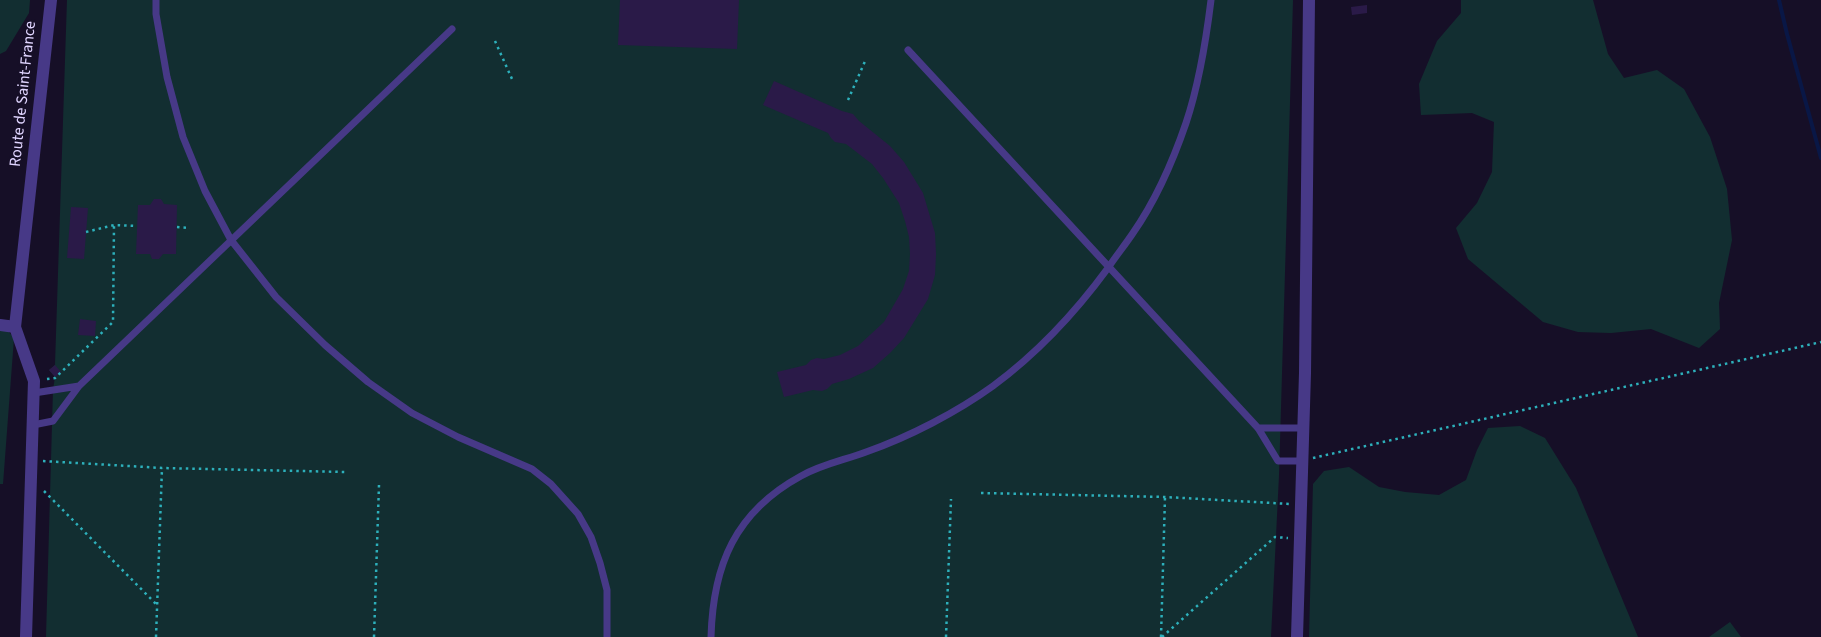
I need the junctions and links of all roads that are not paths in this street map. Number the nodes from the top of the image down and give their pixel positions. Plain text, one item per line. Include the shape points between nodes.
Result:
1 (51, 0) edge
2 (156, 0) edge
3 (1211, 0) edge
4 (1309, 0) edge
5 (452, 29) dead end
6 (908, 50) dead end
7 (231, 240) junction
8 (1108, 267) junction
9 (0, 325) edge
10 (15, 327) junction
11 (80, 386) junction
12 (34, 387) junction
13 (33, 425) junction
14 (1258, 428) junction
15 (1303, 428) junction
16 (1302, 461) junction
17 (26, 637) edge
18 (607, 637) edge
19 (711, 637) edge
20 (1297, 637) edge

1 - 10 street, Route de Saint-France
2 - 7 lane via 167,77 183,137 205,191
3 - 8 lane via 1205,49 1186,122 1163,179 1135,231
4 - 15 street
5 - 7 lane
6 - 8 lane
7 - 11 lane
7 - 18 lane via 276,297 368,382 412,413 532,469 551,484 578,514 600,563 607,590
8 - 14 lane
8 - 19 lane via 1063,325 992,387 946,415 866,452 802,475 773,494 751,515 735,537 722,564 715,588
9 - 10 street
10 - 12 street, Route de Saint-France
11 - 12 lane
11 - 13 lane via 53,421
12 - 13 street, Route de Saint-France
13 - 17 street, Route de Saint-France
14 - 15 lane
14 - 16 lane via 1278,461
15 - 16 street
16 - 20 street

